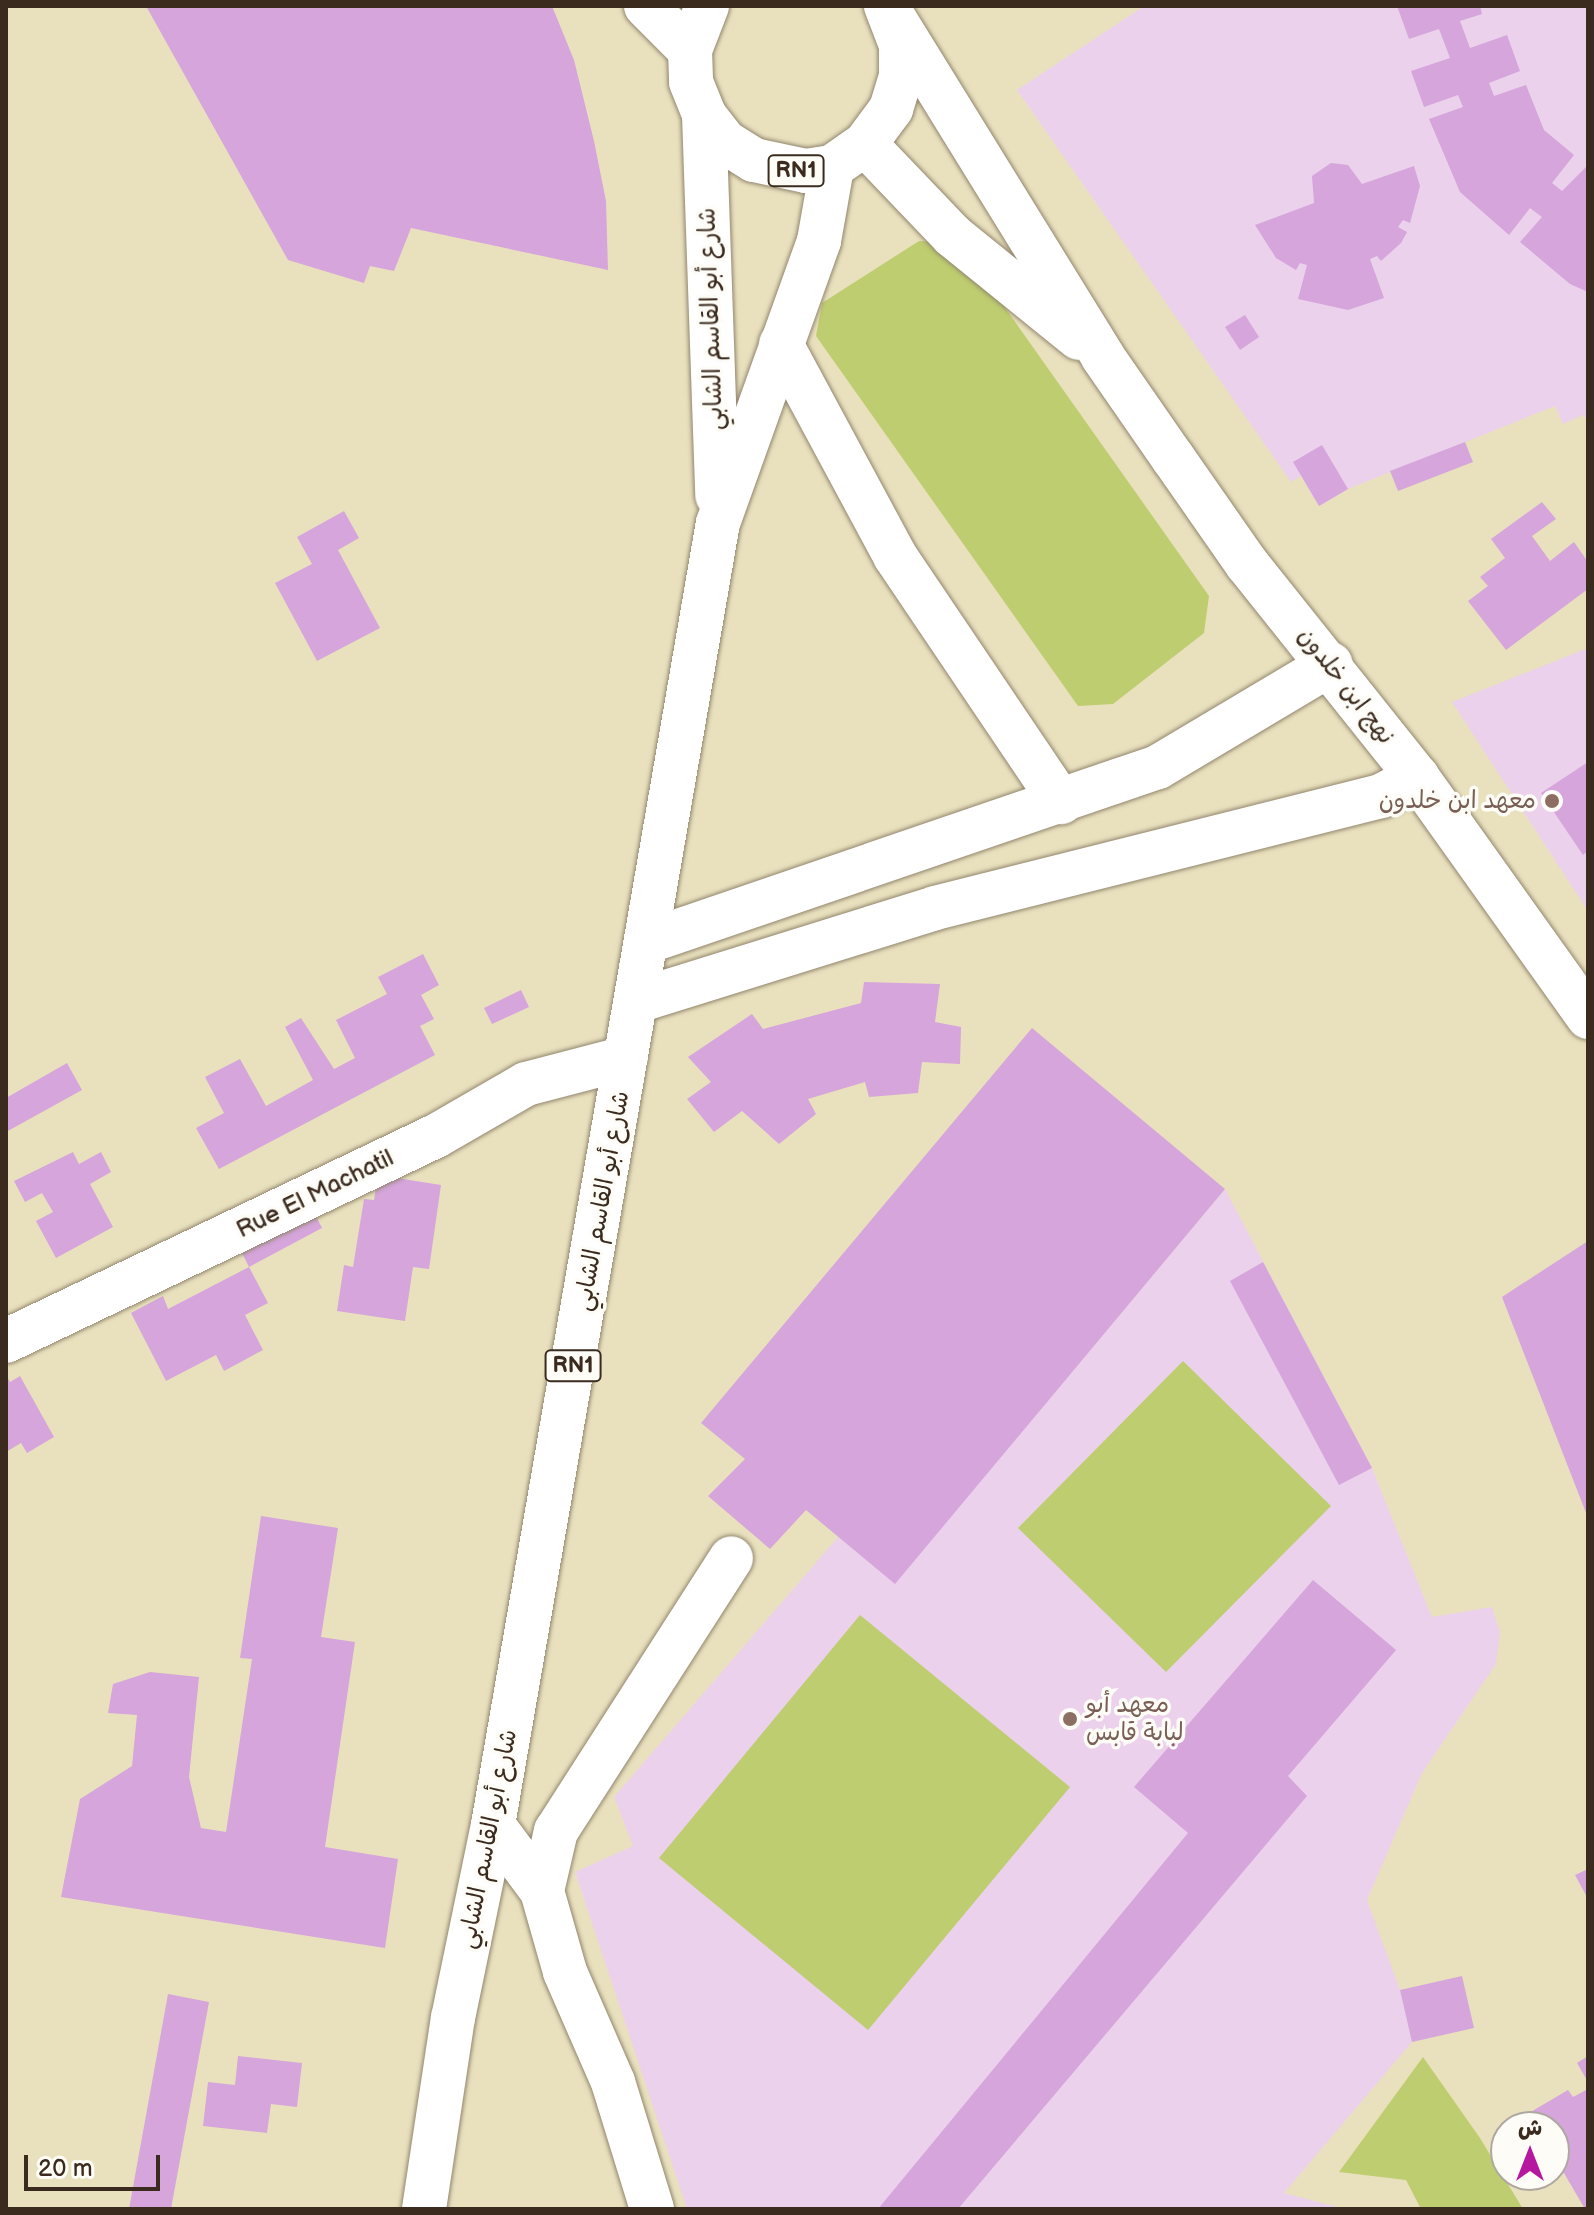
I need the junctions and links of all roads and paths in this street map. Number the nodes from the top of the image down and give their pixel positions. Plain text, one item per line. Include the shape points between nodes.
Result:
1 (646, 6) edge
2 (707, 6) edge
3 (889, 9) edge
4 (690, 50) junction
5 (704, 115) junction
6 (849, 155) junction
7 (781, 344) junction
8 (1103, 357) junction
9 (718, 523) junction
10 (1331, 664) junction
11 (1417, 777) junction
12 (1061, 802) junction
13 (649, 941) junction
14 (637, 1001) junction
15 (1588, 1017) edge
16 (626, 1058) junction
17 (6, 1341) edge
18 (731, 1558) dead end
19 (493, 1825) junction
20 (542, 1891) junction
21 (424, 2209) edge
22 (652, 2209) edge

1 - 4 street
2 - 4 street, RN1
3 - 6 street, RN1 via 901,45 901,77 891,109
3 - 8 street
4 - 5 street, RN1 via 691,82
5 - 6 street, RN1 via 725,142 782,170
5 - 9 street, شارع أبو القاسم الشابي / RN1
6 - 7 street, شارع أبو القاسم الشابي / RN1
6 - 8 street
7 - 9 street, شارع أبو القاسم الشابي / RN1
7 - 12 street via 895,556
8 - 10 street, نهج ابن خلدون via 1247,564
9 - 13 street, شارع أبو القاسم الشابي / RN1
10 - 11 street, نهج ابن خلدون
10 - 12 street via 1158,767
11 - 14 street via 1381,796 935,908
11 - 15 street, نهج ابن خلدون
12 - 13 street
13 - 14 street, شارع أبو القاسم الشابي / RN1
14 - 16 street, شارع أبو القاسم الشابي / RN1
16 - 17 street, Rue El Machatil via 526,1084 436,1136
16 - 19 street, شارع أبو القاسم الشابي / RN1
18 - 20 street via 556,1831
19 - 20 street
19 - 21 street, شارع أبو القاسم الشابي / RN1 via 453,2018
20 - 22 street via 565,1972 613,2082

